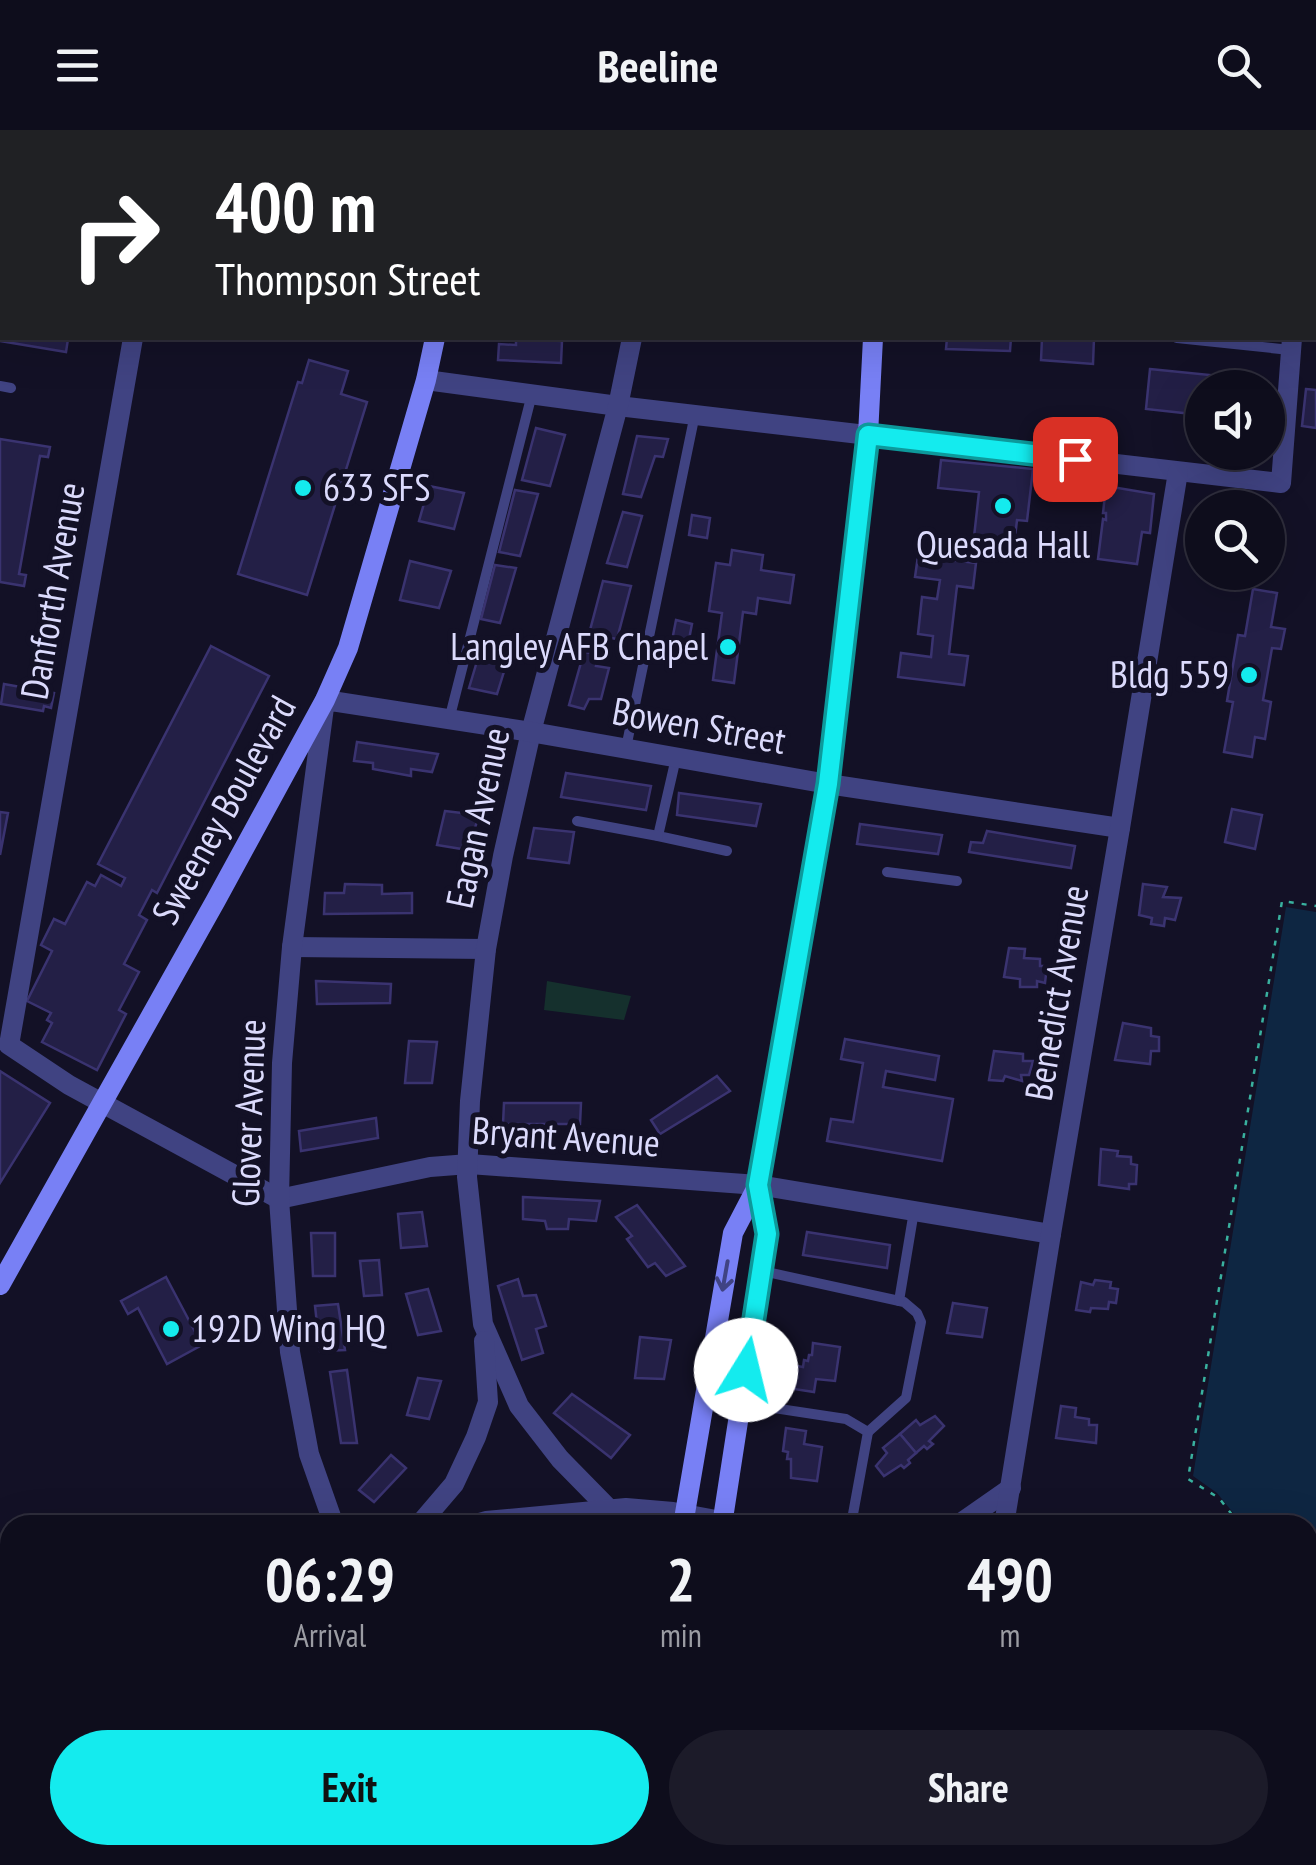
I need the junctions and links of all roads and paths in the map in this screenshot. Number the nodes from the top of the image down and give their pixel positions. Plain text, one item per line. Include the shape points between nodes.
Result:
1 (133, 340) edge
2 (435, 340) edge
3 (632, 340) edge
4 (872, 340) edge
5 (1232, 340) edge
6 (1291, 344) edge
7 (426, 380) junction
8 (532, 394) junction
9 (618, 406) junction
10 (695, 414) junction
11 (868, 435) junction
12 (1178, 472) junction
13 (325, 700) junction
14 (449, 720) junction
15 (531, 732) junction
16 (626, 748) junction
17 (676, 757) junction
18 (828, 784) junction
19 (576, 821) dead end
20 (1120, 828) junction
21 (658, 836) junction
22 (727, 851) dead end
23 (887, 872) dead end
24 (957, 881) dead end
25 (1316, 906) edge
26 (292, 947) junction
27 (486, 950) junction
28 (102, 1101) junction
29 (468, 1164) junction
30 (758, 1185) junction
31 (278, 1199) junction
32 (914, 1211) junction
33 (1050, 1234) junction
34 (762, 1271) junction
35 (0, 1285) edge
36 (899, 1301) junction
37 (483, 1324) junction
38 (741, 1404) junction
39 (868, 1432) junction
40 (1011, 1488) junction
41 (610, 1510) junction
42 (330, 1515) edge
43 (428, 1515) edge
44 (595, 1515) edge
45 (660, 1515) edge
46 (685, 1515) edge
47 (730, 1515) edge
48 (852, 1515) edge
49 (972, 1515) edge
50 (1006, 1515) edge
51 (1233, 1515) edge

1 - 28 street, Danforth Avenue via 10,1044
2 - 7 street, Sweeney Boulevard
3 - 9 street, Eagan Avenue
4 - 11 street
5 - 6 lane
6 - 12 street via 1281,483
7 - 8 street
7 - 13 street, Sweeney Boulevard via 348,648
8 - 9 street
8 - 14 lane
9 - 10 street
9 - 15 street, Eagan Avenue
10 - 11 street
10 - 16 lane
11 - 12 street
11 - 18 street
12 - 20 street, Benedict Avenue
13 - 14 street, Bowen Street
13 - 26 street, Glover Avenue
13 - 28 street, Sweeney Boulevard
14 - 15 street, Bowen Street
15 - 16 street, Bowen Street
15 - 27 street, Eagan Avenue
16 - 17 street, Bowen Street
17 - 18 street, Bowen Street
17 - 21 lane
18 - 20 street, Bowen Street
18 - 30 street
19 - 21 lane
20 - 33 street, Benedict Avenue
21 - 22 lane
23 - 24 lane
25 - 51 path via 1282,901 1188,1479 1220,1498
26 - 27 street
26 - 31 street, Glover Avenue
27 - 29 street, Eagan Avenue
28 - 31 street
28 - 35 street, Sweeney Boulevard
29 - 30 street, Bryant Avenue
29 - 31 street, Bryant Avenue
29 - 37 street, Eagan Avenue
30 - 32 street, Bryant Avenue
30 - 34 street via 767,1234
30 -> 46 street via 733,1234
31 - 42 street, Glover Avenue via 290,1352 309,1454
32 - 33 street, Bryant Avenue
32 - 36 lane
33 - 40 street, Benedict Avenue
34 - 36 lane
34 - 38 street
36 - 39 lane via 921,1322 906,1398
37 - 41 street, Eagan Avenue via 519,1406
37 - 43 street, Eagan Avenue via 488,1402 454,1484
38 - 39 lane via 846,1419
38 - 47 street
39 - 48 lane
40 - 49 street
40 - 50 street, Benedict Avenue
41 - 44 street
41 - 45 street

